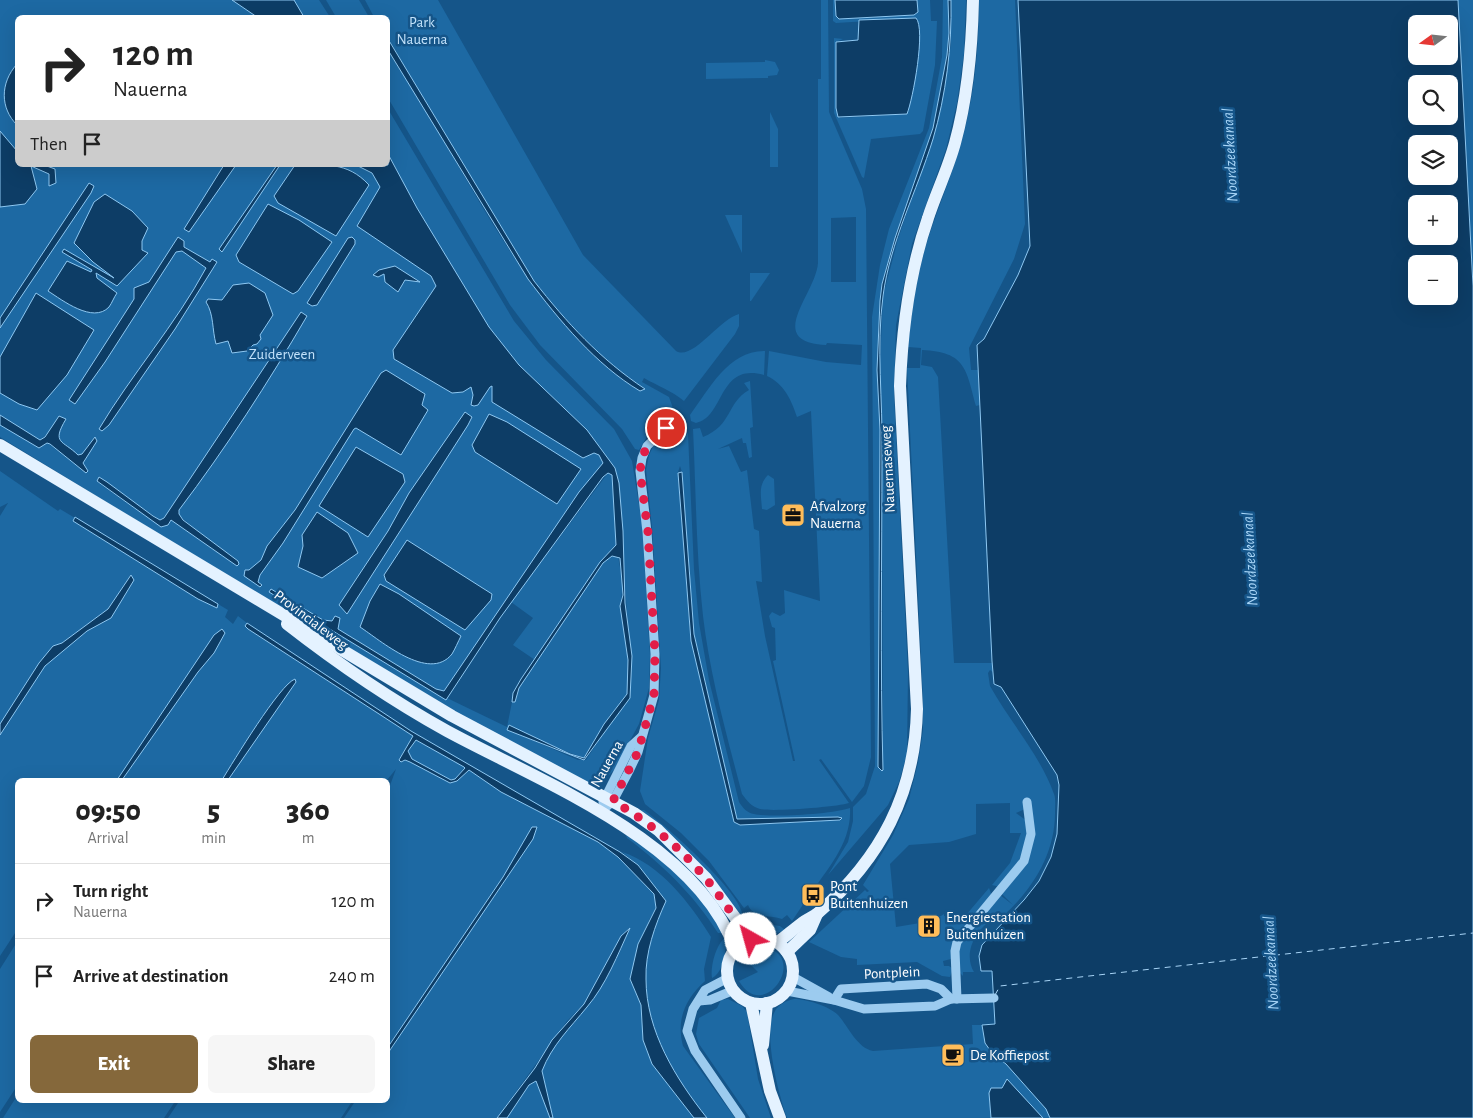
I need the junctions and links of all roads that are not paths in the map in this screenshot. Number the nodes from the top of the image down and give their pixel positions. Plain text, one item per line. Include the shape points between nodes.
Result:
1 (973, 0) edge
2 (666, 428) dead end
3 (0, 445) edge
4 (255, 599) junction
5 (609, 798) junction
6 (1027, 802) dead end
7 (601, 812) junction
8 (817, 914) junction
9 (751, 939) junction
10 (778, 942) junction
11 (735, 949) junction
12 (787, 952) junction
13 (793, 977) junction
14 (728, 978) junction
15 (734, 990) junction
16 (787, 991) junction
17 (994, 998) dead end
18 (954, 999) junction
19 (834, 1000) junction
20 (699, 1001) junction
21 (751, 1003) junction
22 (767, 1003) junction
23 (763, 1050) junction
24 (741, 1118) edge
25 (780, 1118) edge

1 - 8 main road, Nauernaseweg via 972,60 965,96 955,143 916,256 902,337 900,386 917,710 912,760 906,789 888,828 856,875
2 - 5 street, Nauerna via 647,446 640,471 648,532 656,665 654,695 638,752
3 - 4 main road
4 - 5 main road, Provincialeweg via 452,716
4 - 7 main road, Provincialeweg via 368,682 445,730
5 - 7 street, Nauerna
5 - 9 main road, Provincialeweg via 658,830 686,857 706,878
6 - 18 street via 1031,834 1024,861 957,942
7 - 11 main road, Provincialeweg via 647,842 676,867 714,909 729,932
8 - 10 main road, Nauernaseweg
8 - 12 main road, Nauernaseweg via 810,930
9 - 10 main road via 769,938
9 - 11 main road
10 - 12 main road
11 - 14 main road via 729,960
12 - 13 main road via 792,961
13 - 16 main road
13 - 19 street
14 - 15 main road
14 - 20 street via 705,990
15 - 20 street
15 - 21 main road
16 - 19 street
16 - 22 main road
17 - 18 street
18 - 19 street via 935,1006 864,1009
18 - 19 street, Pontplein via 927,984 841,989
20 - 24 street via 688,1020 690,1040
21 - 22 main road
21 - 23 main road
22 - 23 main road
23 - 25 main road via 768,1081

